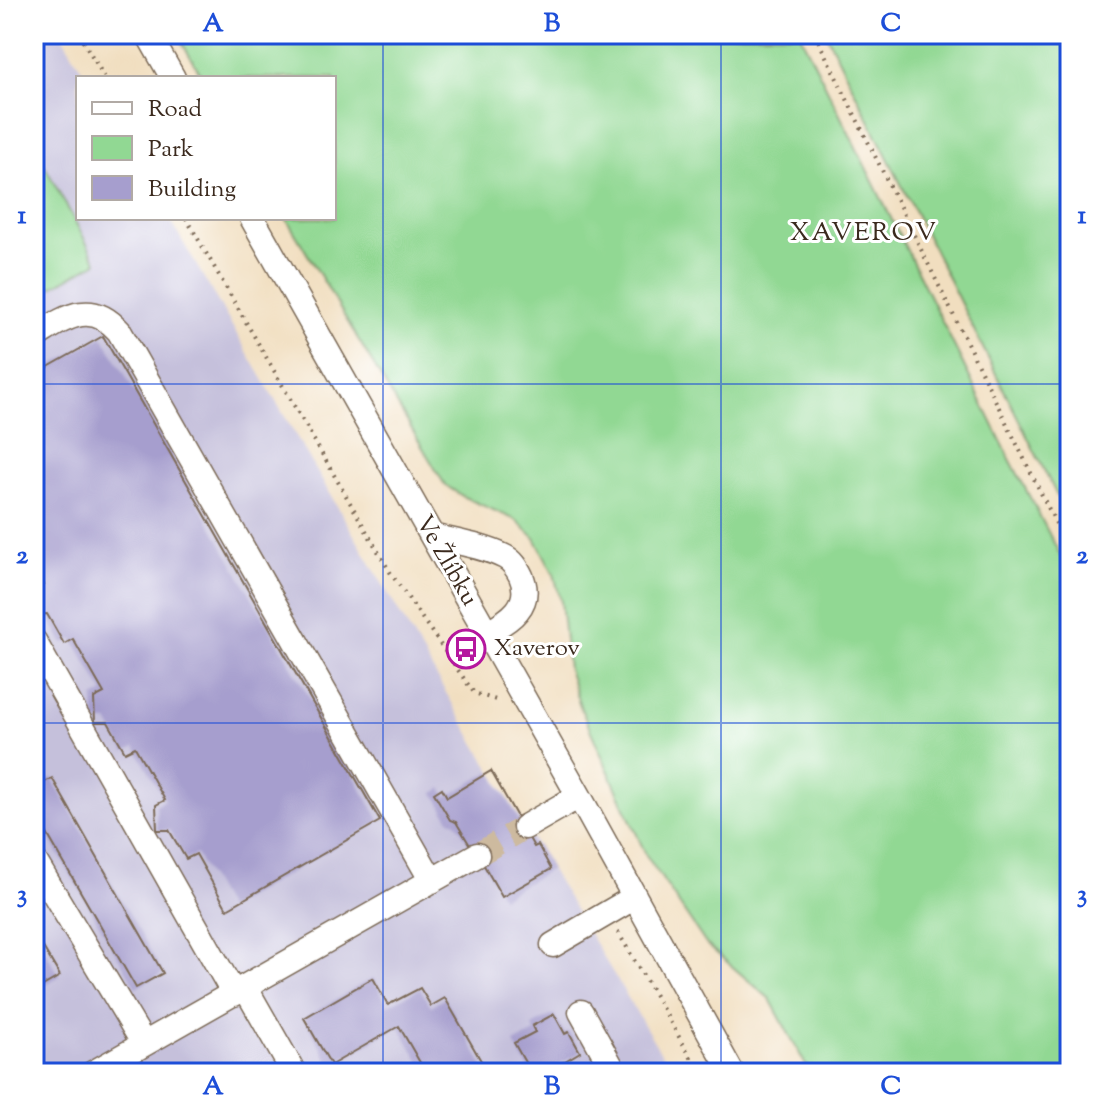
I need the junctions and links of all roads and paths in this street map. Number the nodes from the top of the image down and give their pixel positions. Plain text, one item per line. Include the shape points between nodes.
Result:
1 (79, 34) edge
2 (148, 34) edge
3 (815, 34) edge
4 (104, 76) edge
5 (172, 76) edge
6 (187, 220) edge
7 (253, 220) edge
8 (34, 337) edge
9 (432, 536) junction
10 (1070, 552) edge
11 (487, 632) junction
12 (34, 641) edge
13 (531, 711) junction
14 (583, 803) junction
15 (529, 834) tunnel mouth
16 (34, 860) edge
17 (481, 861) tunnel mouth
18 (432, 881) junction
19 (635, 897) junction
20 (607, 913) junction
21 (553, 945) dead end
22 (239, 990) junction
23 (581, 1012) dead end
24 (144, 1044) junction
25 (93, 1073) edge
26 (294, 1073) edge
27 (615, 1073) edge
28 (700, 1073) edge
29 (732, 1073) edge

1 - 4 path
2 - 5 street
3 - 10 path
6 - 13 path via 390,572 474,693
7 - 9 street, Ve Žlíbku
8 - 18 street via 66,318 87,313 105,318 119,331
9 - 11 street, Ve Žlíbku
9 - 11 street via 506,558 520,573 525,590 519,610
11 - 13 street, Ve Žlíbku
12 - 22 street
13 - 14 street, Ve Žlíbku
14 - 15 street
14 - 19 street, Ve Žlíbku
16 - 24 street
17 - 18 street
18 - 22 street
19 - 20 street
19 - 29 street, Ve Žlíbku
20 - 21 street
20 - 28 path
22 - 24 street
22 - 26 street
23 - 27 street
24 - 25 street

